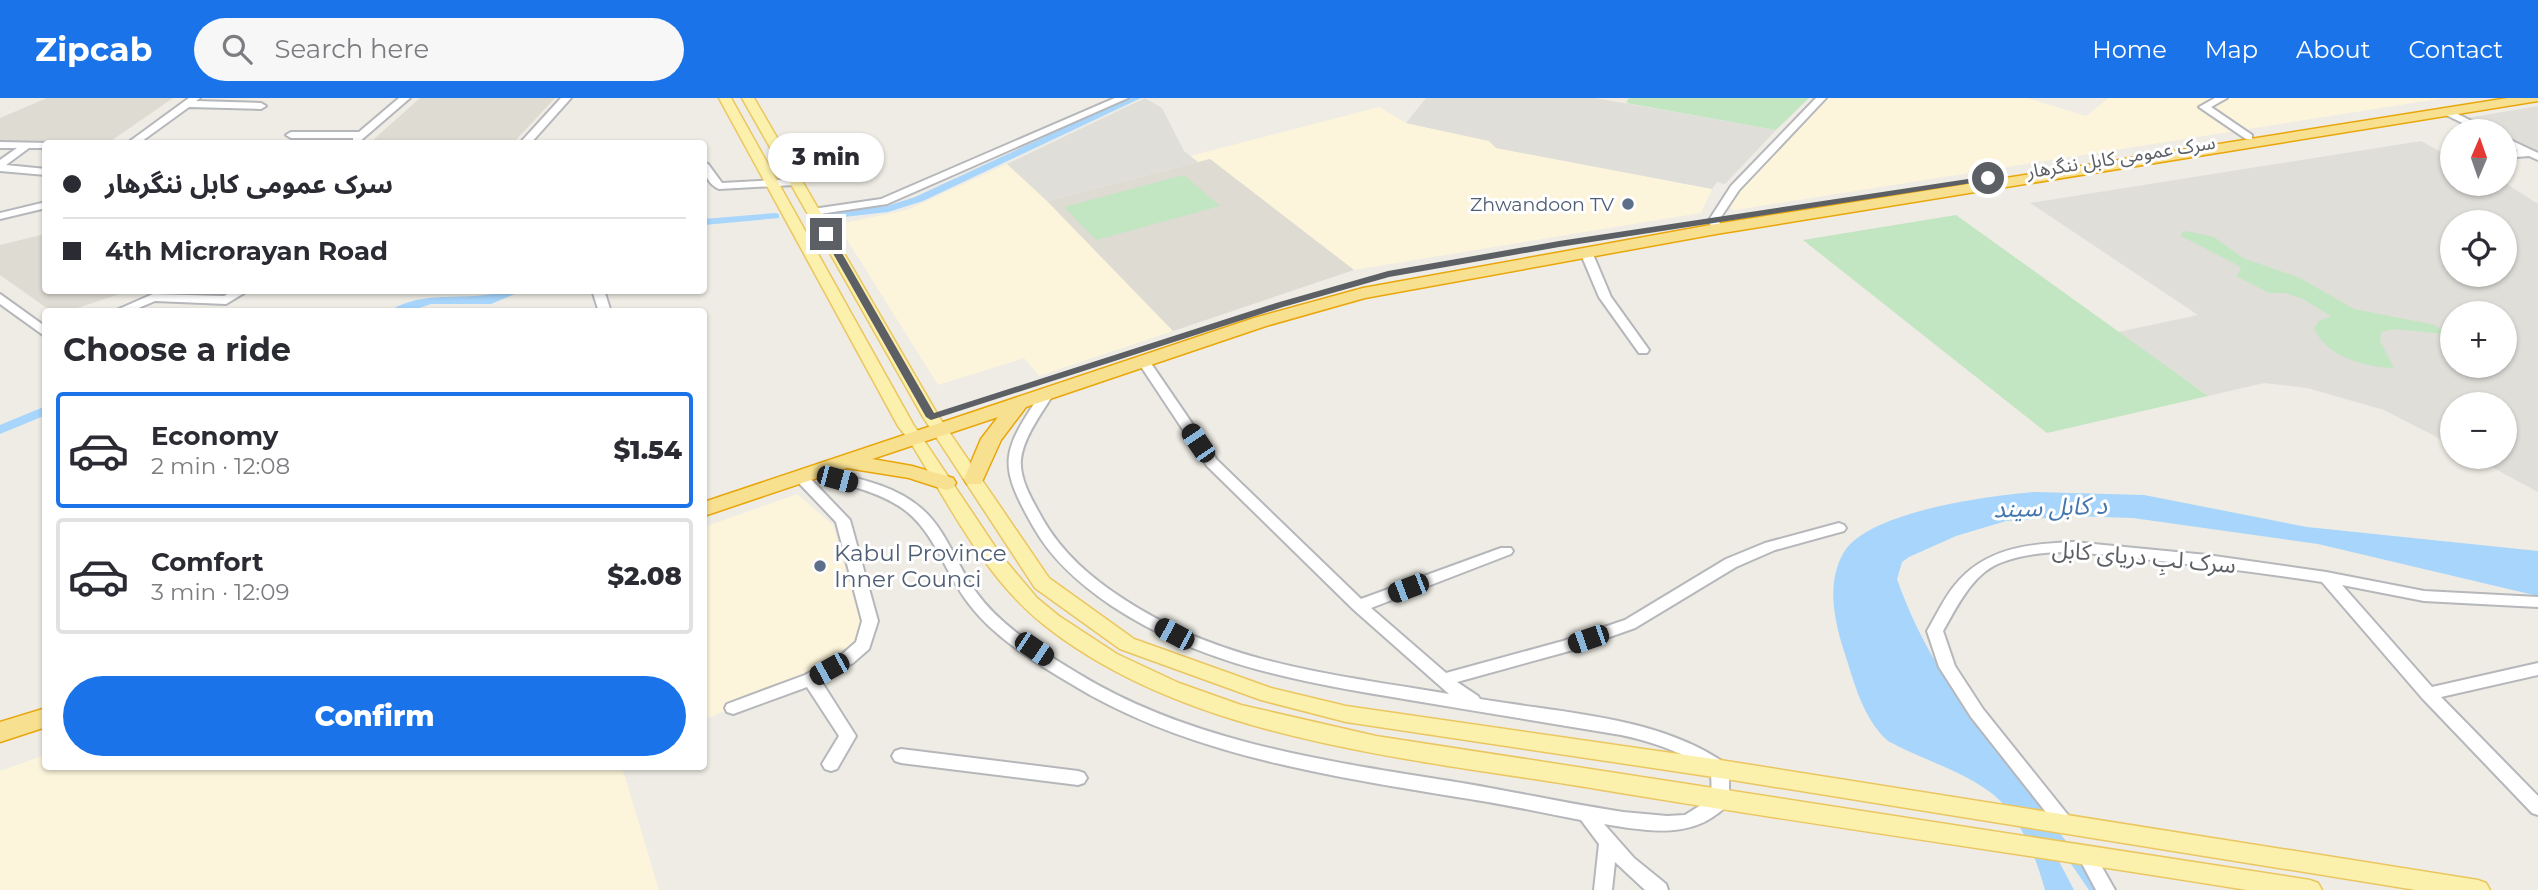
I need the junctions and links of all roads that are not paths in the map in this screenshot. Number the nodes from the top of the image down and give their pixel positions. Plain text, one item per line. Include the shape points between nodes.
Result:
1 (405, 98) edge
2 (566, 98) edge
3 (725, 98) edge
4 (748, 98) edge
5 (1123, 98) edge
6 (1821, 98) edge
7 (2222, 98) edge
8 (2497, 98) edge
9 (2535, 99) edge
10 (191, 101) edge
11 (261, 106) dead end
12 (2447, 112) junction
13 (2461, 119) edge
14 (291, 135) dead end
15 (362, 135) junction
16 (2249, 136) junction
17 (137, 140) edge
18 (356, 140) edge
19 (528, 140) edge
20 (0, 145) edge
21 (27, 145) junction
22 (42, 145) edge
23 (2517, 146) edge
24 (2534, 155) edge
25 (0, 167) edge
26 (707, 170) edge
27 (42, 172) edge
28 (794, 182) junction
29 (774, 185) junction
30 (42, 206) edge
31 (813, 212) junction
32 (0, 216) edge
33 (1709, 228) junction
34 (1586, 252) junction
35 (237, 294) edge
36 (0, 298) edge
37 (127, 308) edge
38 (0, 312) edge
39 (18, 312) junction
40 (42, 330) edge
41 (1643, 350) dead end
42 (1144, 362) junction
43 (1048, 393) junction
44 (1020, 402) junction
45 (936, 423) junction
46 (911, 431) junction
47 (844, 462) junction
48 (807, 474) junction
49 (974, 479) junction
50 (946, 483) junction
51 (707, 496) edge
52 (707, 508) edge
53 (1839, 528) dead end
54 (1506, 551) dead end
55 (2325, 577) junction
56 (2538, 602) edge
57 (1359, 606) junction
58 (2538, 670) edge
59 (811, 679) junction
60 (1444, 680) junction
61 (2428, 694) junction
62 (733, 708) dead end
63 (1490, 708) junction
64 (42, 717) edge
65 (42, 730) edge
66 (0, 732) edge
67 (0, 745) edge
68 (901, 756) dead end
69 (831, 764) dead end
70 (1720, 769) junction
71 (1078, 778) dead end
72 (1721, 801) junction
73 (2538, 808) edge
74 (1586, 812) junction
75 (2063, 825) junction
76 (1607, 845) junction
77 (2085, 858) junction
78 (2209, 882) edge
79 (1602, 890) edge
80 (1659, 890) edge
81 (2106, 890) edge
82 (2310, 890) edge
83 (2478, 890) edge

1 - 15 street
2 - 19 street
3 - 29 main road
4 - 28 main road
5 - 31 street via 895,198
6 - 33 street via 1735,188
7 - 16 street via 2204,107
8 - 16 highway, سرک عمومی کابل ننگرهار
9 - 12 highway, سرک عمومی کابل ننگرهار
10 - 11 street
10 - 17 street
12 - 13 street
12 - 33 highway, سرک عمومی کابل ننگرهار
14 - 15 street
15 - 18 street
16 - 33 highway, سرک عمومی کابل ننگرهار
20 - 21 street
21 - 22 street
21 - 25 street
23 - 24 street
25 - 27 street
26 - 29 street via 719,186
28 - 29 street
28 - 31 main road
29 - 46 main road
30 - 32 street
31 - 45 main road
33 - 34 highway
33 - 45 highway, سرک عمومی کابل ننگرهار via 1388,274 1269,308
34 - 41 street via 1605,297
34 - 42 highway via 1363,293
35 - 37 street via 226,300 153,297
36 - 39 street
38 - 39 street
39 - 40 street
42 - 43 highway
42 - 57 street via 1212,463
43 - 44 highway
43 - 63 street via 1020,440 1012,462 1015,483 1051,545 1082,577 1124,607 1231,660 1312,681
44 - 45 highway
44 - 49 highway via 990,439
45 - 46 highway
45 - 49 main road
46 - 47 highway
46 - 50 main road
46 - 51 highway
47 - 48 highway
47 - 50 highway via 912,472
48 - 52 highway
48 - 59 street via 843,520 870,621 863,645
48 - 74 street via 885,492 904,503 926,522 964,585 1001,629 1102,695 1166,723 1244,751
49 - 70 main road via 1042,583 1127,644 1268,695 1346,714
50 - 72 main road via 1008,579 1051,620 1126,668 1249,716 1340,738
53 - 60 street via 1770,546 1630,624
54 - 57 street
55 - 56 street, سرک لبِ دریای کابل via 2424,596
55 - 61 street
55 - 75 street, سرک لبِ دریای کابل via 2073,547 2018,553 1983,566 1960,589 1935,631 1947,667 1977,713
57 - 60 street
58 - 61 street
59 - 62 street
59 - 69 street via 848,736
60 - 63 street via 1458,693
61 - 73 street
63 - 70 street via 1678,742
64 - 66 highway
65 - 67 highway
68 - 71 street
70 - 72 street
70 - 75 main road
72 - 74 street via 1685,822
72 - 77 main road
74 - 76 street
75 - 83 main road
76 - 79 street
76 - 80 street
77 - 78 main road
77 - 81 street
78 - 82 main road

